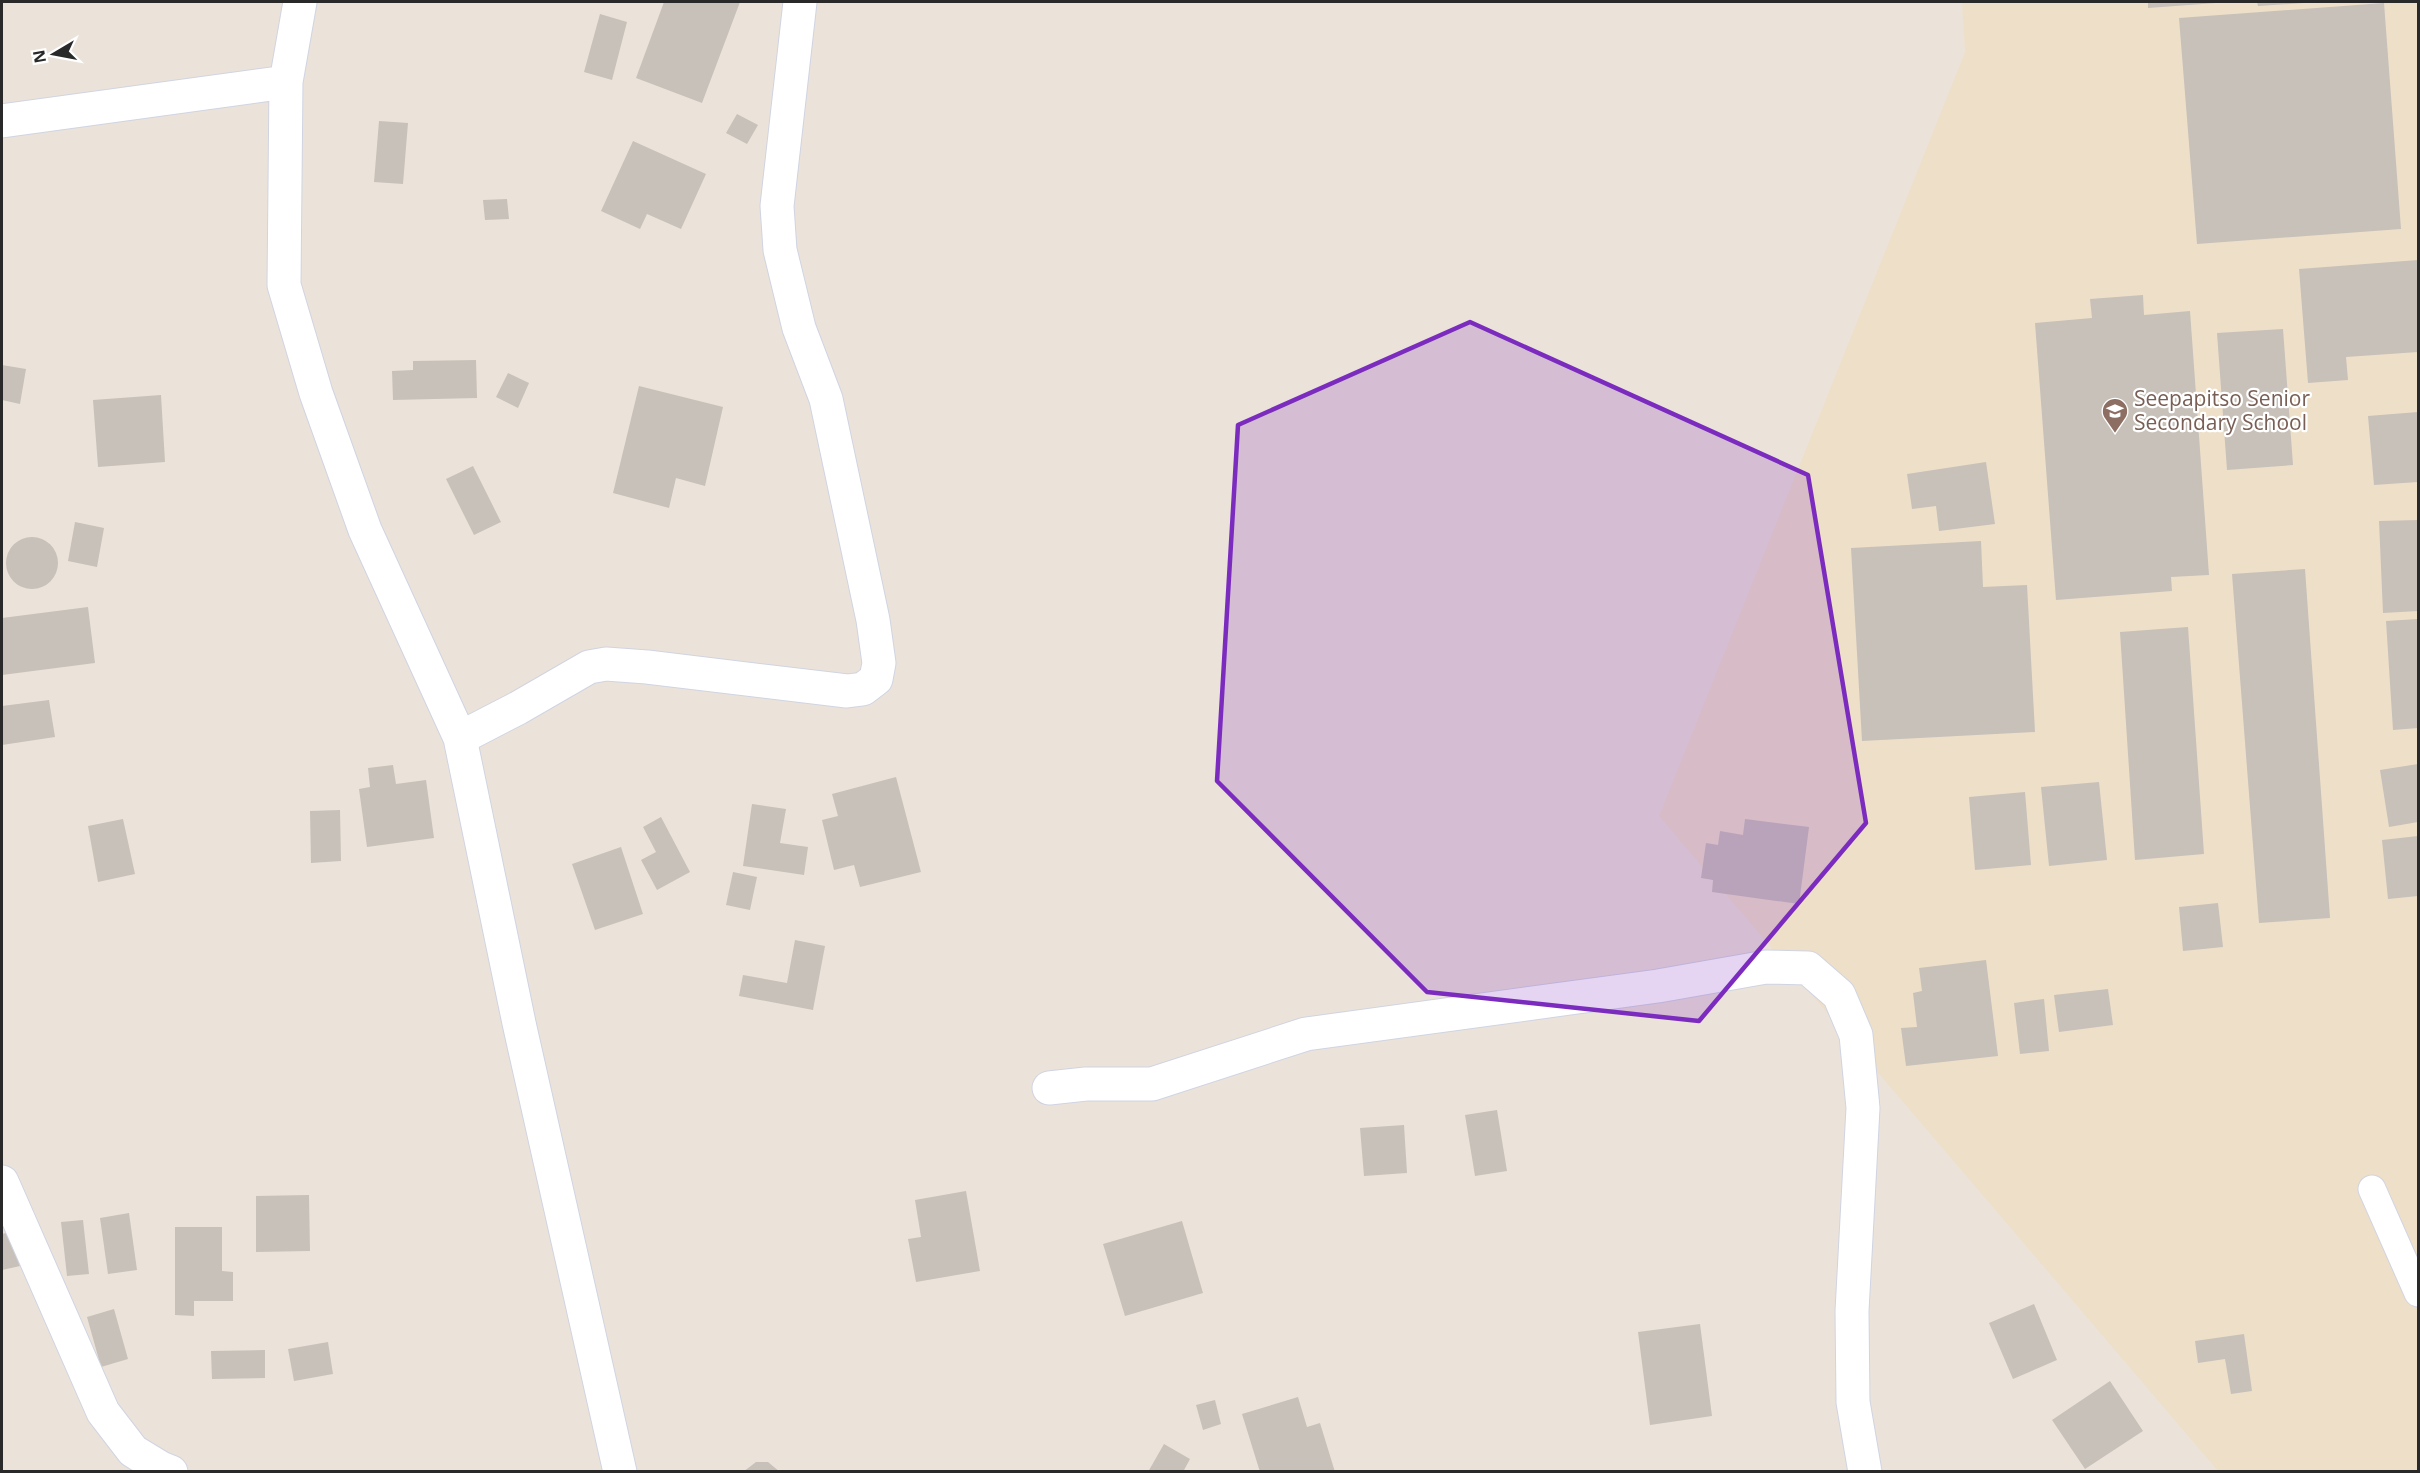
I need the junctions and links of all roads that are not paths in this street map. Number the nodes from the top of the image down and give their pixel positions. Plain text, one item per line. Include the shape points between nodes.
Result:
1 (300, 2) edge
2 (800, 2) edge
3 (286, 82) junction
4 (2, 121) edge
5 (460, 738) junction
6 (1049, 1088) dead end
7 (2, 1182) edge
8 (2372, 1190) dead end
9 (2418, 1293) edge
10 (171, 1472) edge
11 (620, 1472) edge
12 (1865, 1472) edge

1 - 3 street
2 - 5 street via 777,206 780,250 799,327 826,399 873,620 879,663 876,679 863,689 847,691 606,664 589,667
3 - 4 street
3 - 5 street via 284,285 316,393 364,530
5 - 11 street via 519,1023
6 - 12 street via 1152,1084 1306,1034 1658,987 1766,968 1808,968 1839,995 1856,1035 1863,1108 1852,1311 1853,1402
7 - 10 street via 103,1412 133,1451
8 - 9 lane

